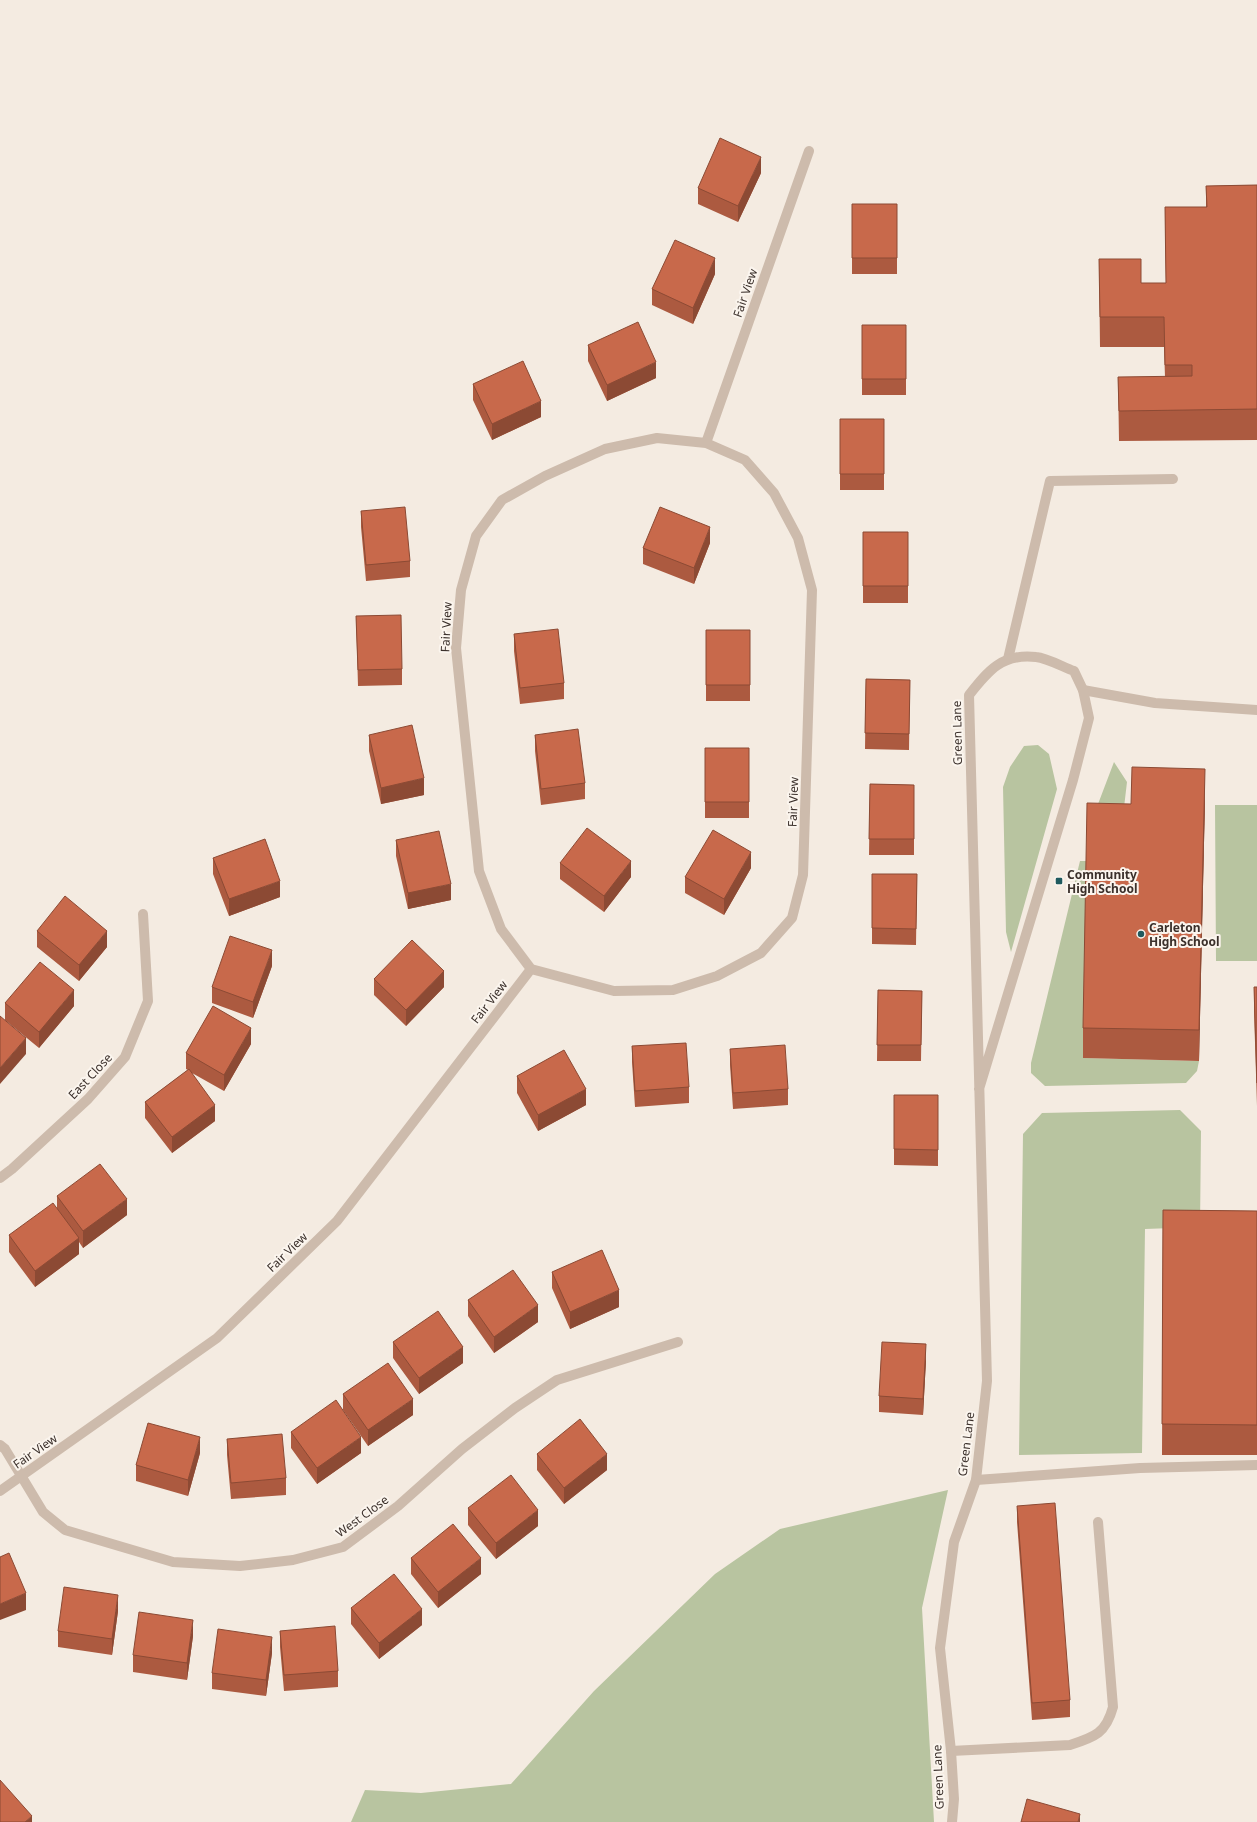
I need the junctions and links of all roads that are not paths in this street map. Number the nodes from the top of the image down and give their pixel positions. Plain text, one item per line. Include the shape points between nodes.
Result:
1 (809, 151) dead end
2 (706, 443) junction
3 (1173, 479) dead end
4 (1008, 659) junction
5 (1083, 690) junction
6 (1257, 710) edge
7 (143, 914) dead end
8 (531, 969) junction
9 (979, 1089) junction
10 (0, 1178) edge
11 (678, 1342) dead end
12 (0, 1445) edge
13 (1257, 1465) edge
14 (20, 1477) junction
15 (976, 1480) junction
16 (0, 1491) edge
17 (1098, 1522) dead end
18 (952, 1751) junction
19 (952, 1822) edge

1 - 2 street, Fair View
2 - 8 street, Fair View via 657,438 605,449 545,476 502,500 476,536 461,590 456,648 479,871 500,929
2 - 8 street, Fair View via 745,460 774,493 798,538 812,590 803,875 792,918 761,953 717,976 673,990 614,991
3 - 4 street via 1050,480
4 - 5 street, Green Lane via 1036,657 1074,671
4 - 9 street, Green Lane via 986,673 969,694
5 - 6 street via 1155,703
5 - 9 street, Green Lane via 1089,718 1073,780
7 - 10 street, East Close via 148,1000 125,1057 88,1099
8 - 14 street, Fair View via 337,1222 217,1338
9 - 15 street, Green Lane via 986,1381
11 - 14 street, West Close via 557,1380 515,1408 462,1449 398,1506 343,1547 293,1560 240,1566 172,1562 65,1530 43,1512
12 - 14 street via 5,1449
13 - 15 street via 1140,1468
14 - 16 street, Fair View
15 - 18 street, Green Lane via 954,1542 940,1648
17 - 18 street via 1113,1707 1109,1722 1099,1733 1070,1745
18 - 19 street, Green Lane

